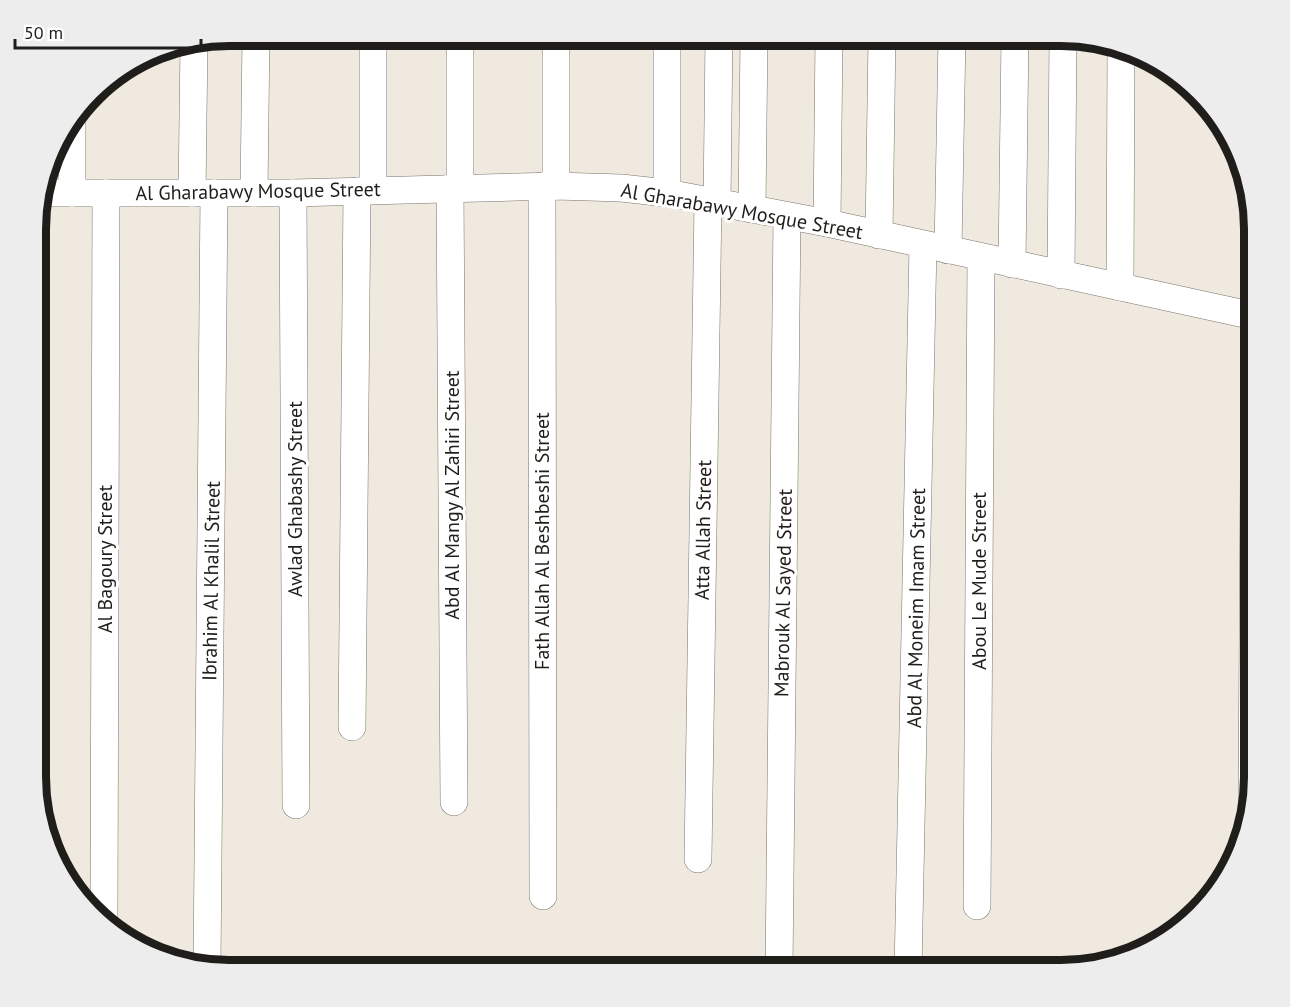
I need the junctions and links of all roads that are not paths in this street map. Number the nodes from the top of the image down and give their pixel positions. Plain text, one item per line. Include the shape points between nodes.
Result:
1 (256, 46) edge
2 (372, 46) edge
3 (460, 46) edge
4 (556, 46) edge
5 (667, 47) edge
6 (719, 47) edge
7 (754, 47) edge
8 (829, 47) edge
9 (882, 47) edge
10 (951, 47) edge
11 (1015, 47) edge
12 (1063, 47) edge
13 (194, 50) edge
14 (1121, 57) edge
15 (72, 136) edge
16 (549, 186) junction
17 (455, 188) junction
18 (365, 191) junction
19 (51, 193) edge
20 (72, 193) junction
21 (106, 193) junction
22 (203, 193) junction
23 (254, 193) junction
24 (293, 193) junction
25 (667, 194) junction
26 (712, 202) junction
27 (752, 209) junction
28 (787, 216) junction
29 (827, 223) junction
30 (879, 235) junction
31 (935, 247) junction
32 (981, 257) junction
33 (1012, 264) junction
34 (1061, 274) junction
35 (1120, 287) junction
36 (1244, 314) edge
37 (352, 727) dead end
38 (454, 802) dead end
39 (296, 805) dead end
40 (698, 859) dead end
41 (543, 896) dead end
42 (977, 906) dead end
43 (104, 910) edge
44 (207, 959) edge
45 (779, 960) edge
46 (908, 960) edge

1 - 23 street
2 - 18 street
3 - 17 street, Abd Al Mangy Al Zahiri Street
4 - 16 street, Fath Allah Al Beshbeshi Street
5 - 25 street
6 - 26 street, Atta Allah Street
7 - 27 street
8 - 29 street
9 - 30 street
10 - 31 street, Abd Al Moneim Imam Street
11 - 33 street
12 - 34 street
13 - 22 street, Ibrahim Al Khalil Street
14 - 35 street
15 - 20 street
16 - 17 street, Al Gharabawy Mosque Street
16 - 25 street, Al Gharabawy Mosque Street
16 - 41 street, Fath Allah Al Beshbeshi Street
17 - 18 street, Al Gharabawy Mosque Street
17 - 38 street, Abd Al Mangy Al Zahiri Street
18 - 24 street, Al Gharabawy Mosque Street
18 - 37 street
19 - 20 street, Al Gharabawy Mosque Street
20 - 21 street, Al Gharabawy Mosque Street
21 - 22 street, Al Gharabawy Mosque Street
21 - 43 street, Al Bagoury Street
22 - 23 street, Al Gharabawy Mosque Street
22 - 44 street, Ibrahim Al Khalil Street
23 - 24 street, Al Gharabawy Mosque Street
24 - 39 street, Awlad Ghabashy Street
25 - 26 street, Al Gharabawy Mosque Street
26 - 27 street, Al Gharabawy Mosque Street
26 - 40 street, Atta Allah Street
27 - 28 street, Al Gharabawy Mosque Street
28 - 29 street, Al Gharabawy Mosque Street
28 - 45 street, Mabrouk Al Sayed Street
29 - 30 street, Al Gharabawy Mosque Street
30 - 31 street, Al Gharabawy Mosque Street
31 - 32 street, Al Gharabawy Mosque Street
31 - 46 street, Abd Al Moneim Imam Street
32 - 33 street, Al Gharabawy Mosque Street
32 - 42 street, Abou Le Mude Street
33 - 34 street, Al Gharabawy Mosque Street
34 - 35 street, Al Gharabawy Mosque Street
35 - 36 street, Al Gharabawy Mosque Street

